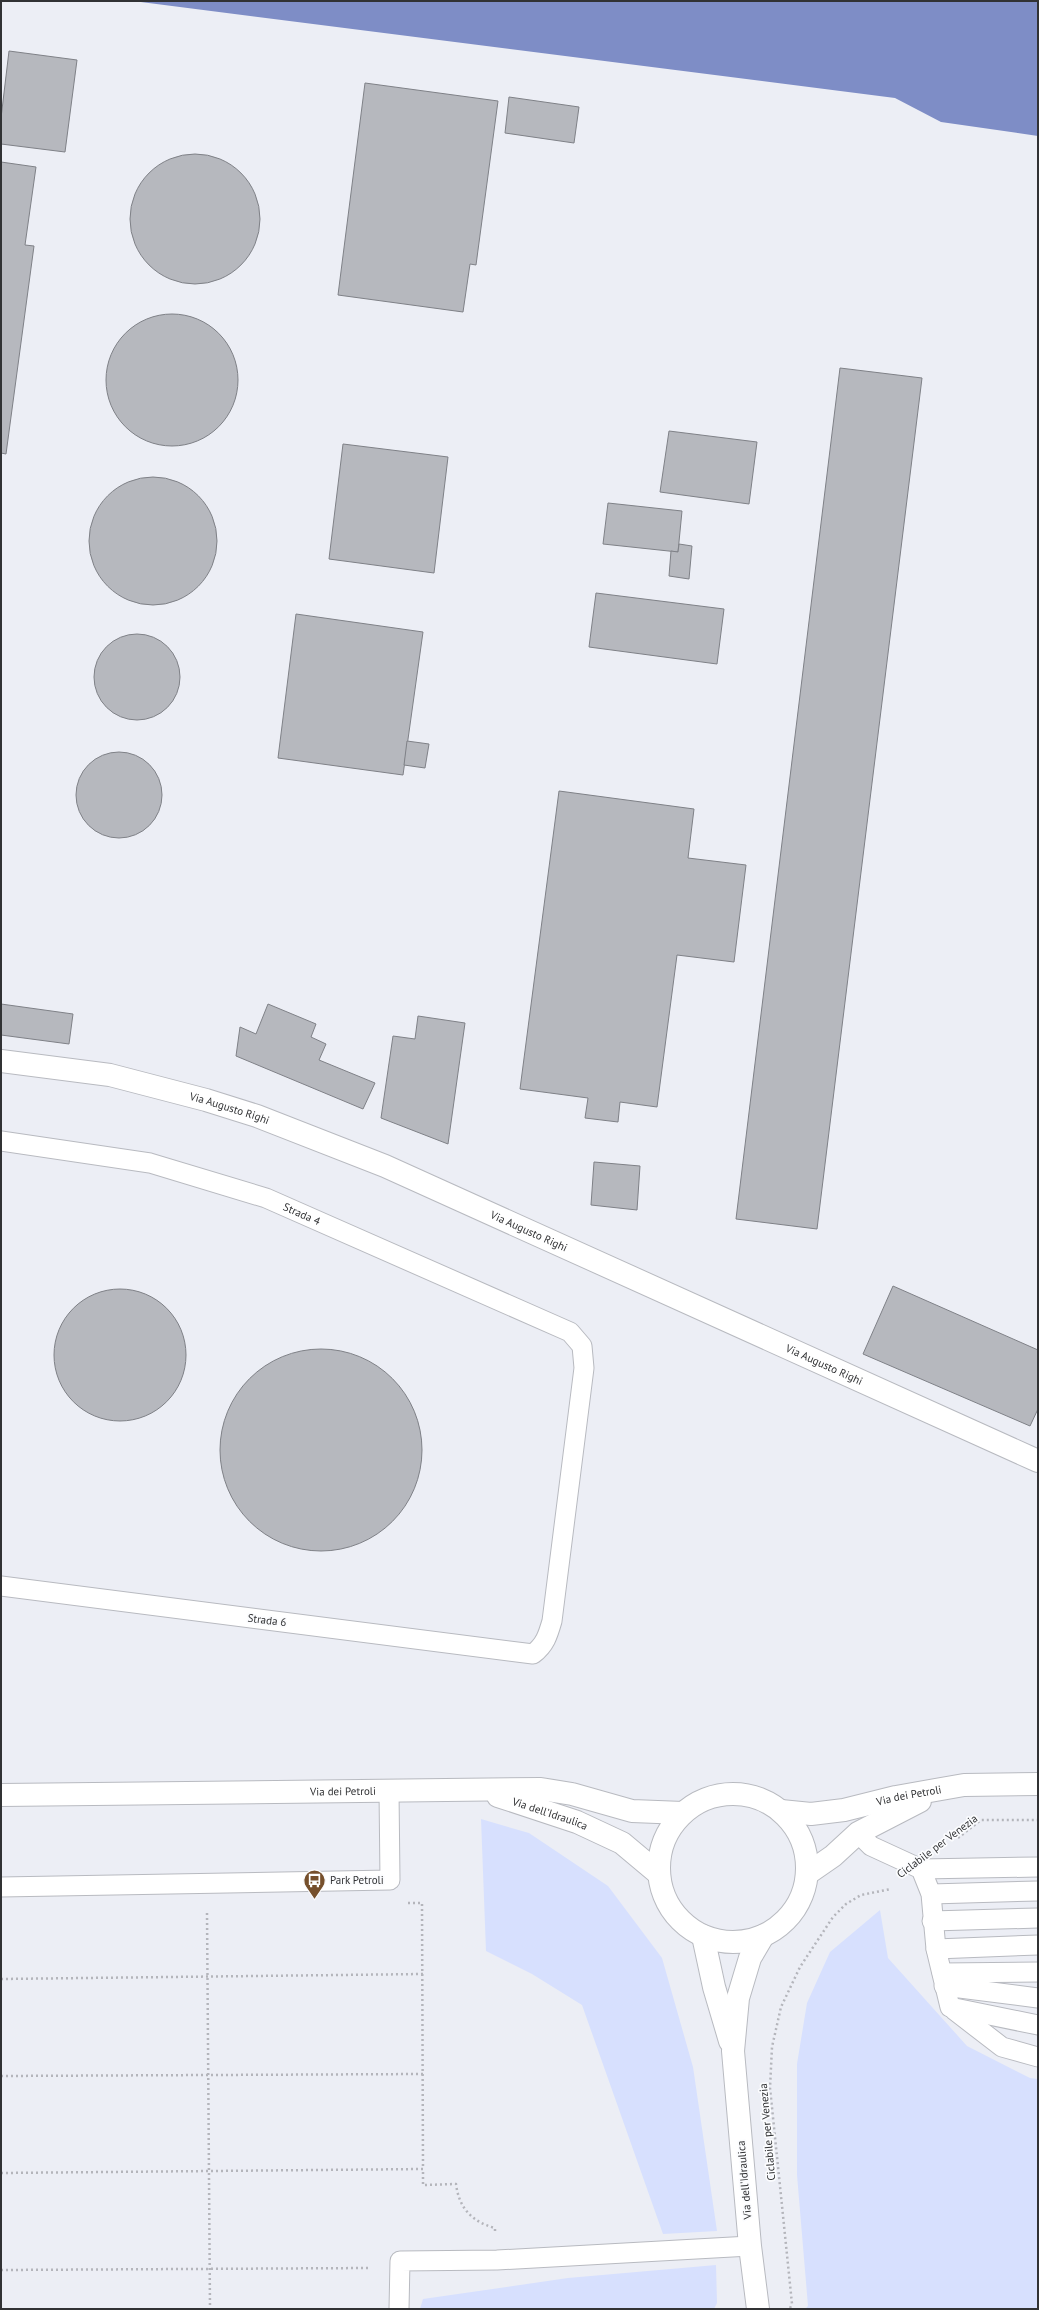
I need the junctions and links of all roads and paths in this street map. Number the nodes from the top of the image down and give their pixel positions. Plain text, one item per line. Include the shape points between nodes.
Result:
1 (1, 1061) edge
2 (1, 1141) edge
3 (1038, 1461) edge
4 (1, 1586) edge
5 (533, 1654) joint
6 (964, 1784) junction
7 (1038, 1784) edge
8 (428, 1789) junction
9 (389, 1791) junction
10 (1, 1795) edge
11 (780, 1811) junction
12 (683, 1813) junction
13 (1038, 1820) edge
14 (858, 1833) junction
15 (1038, 1867) edge
16 (921, 1869) junction
17 (659, 1874) junction
18 (807, 1874) junction
19 (1, 1887) edge
20 (1038, 1891) edge
21 (931, 1894) junction
22 (407, 1903) dead end
23 (207, 1907) dead end
24 (1038, 1918) edge
25 (932, 1921) junction
26 (703, 1936) junction
27 (763, 1936) junction
28 (1038, 1945) edge
29 (936, 1949) junction
30 (1038, 1972) edge
31 (423, 1974) junction
32 (207, 1977) junction
33 (1, 1979) edge
34 (943, 1980) junction
35 (1038, 1998) edge
36 (950, 2007) junction
37 (1038, 2025) edge
38 (733, 2051) junction
39 (1038, 2057) edge
40 (423, 2074) junction
41 (208, 2075) junction
42 (1, 2076) edge
43 (423, 2169) junction
44 (208, 2171) junction
45 (1, 2174) edge
46 (750, 2246) junction
47 (497, 2260) junction
48 (400, 2267) junction
49 (209, 2269) junction
50 (1, 2270) edge
51 (210, 2309) edge
52 (399, 2309) edge
53 (758, 2309) edge
54 (790, 2309) edge

1 - 3 street, Via Augusto Righi via 110,1075 257,1116 385,1166
2 - 5 lane, Strada 4 via 150,1163 266,1198 570,1332 582,1346 584,1368 552,1621 547,1639
4 - 5 lane, Strada 6
6 - 7 street, Via dei Petroli
6 - 11 street, Via dei Petroli via 844,1810 810,1814
6 - 14 street via 905,1808
8 - 9 street, Via dei Petroli
8 - 12 street, Via dei Petroli via 541,1789 572,1794 632,1811
8 - 17 street, Via dell'Idraulica via 484,1792 577,1822 622,1843
9 - 10 street, Via dei Petroli
9 - 19 lane via 390,1880
11 - 12 street via 762,1799 742,1794 720,1795 700,1801
11 - 18 street via 796,1828 805,1850
12 - 17 street via 666,1838 661,1852
13 - 16 path, Ciclabile per Venezia via 981,1820
14 - 16 lane via 871,1846
14 - 18 street
15 - 16 lane
16 - 21 lane
16 - 54 path, Ciclabile per Venezia via 894,1888 861,1895 846,1904 833,1917 800,1967 781,2007 772,2047 770,2088 792,2304
17 - 26 street via 664,1894 673,1911 686,1925
18 - 27 street via 803,1893 794,1911 780,1926
20 - 21 lane
21 - 25 lane
22 - 31 path via 422,1903
23 - 32 path
24 - 25 lane
25 - 29 lane
26 - 27 street via 722,1942 743,1942
26 - 38 street, Via dell'Idraulica via 714,1987
27 - 38 street, Via dell'Idraulica via 750,1958 738,1998
28 - 29 lane
29 - 34 lane
30 - 34 lane
31 - 32 path
31 - 40 path
32 - 33 path
32 - 41 path
34 - 35 lane
34 - 36 lane
36 - 37 lane
36 - 39 lane via 1002,2047
38 - 46 street, Via dell'Idraulica
40 - 41 path
40 - 43 path
41 - 42 path
41 - 44 path
43 - 44 path
43 - 47 path via 423,2185 456,2184 457,2196 464,2210 486,2226 495,2228
44 - 45 path
44 - 49 path
46 - 47 lane
46 - 53 street, Via dell'Idraulica
47 - 48 lane via 400,2261
48 - 49 path
48 - 52 lane
49 - 50 path
49 - 51 path

